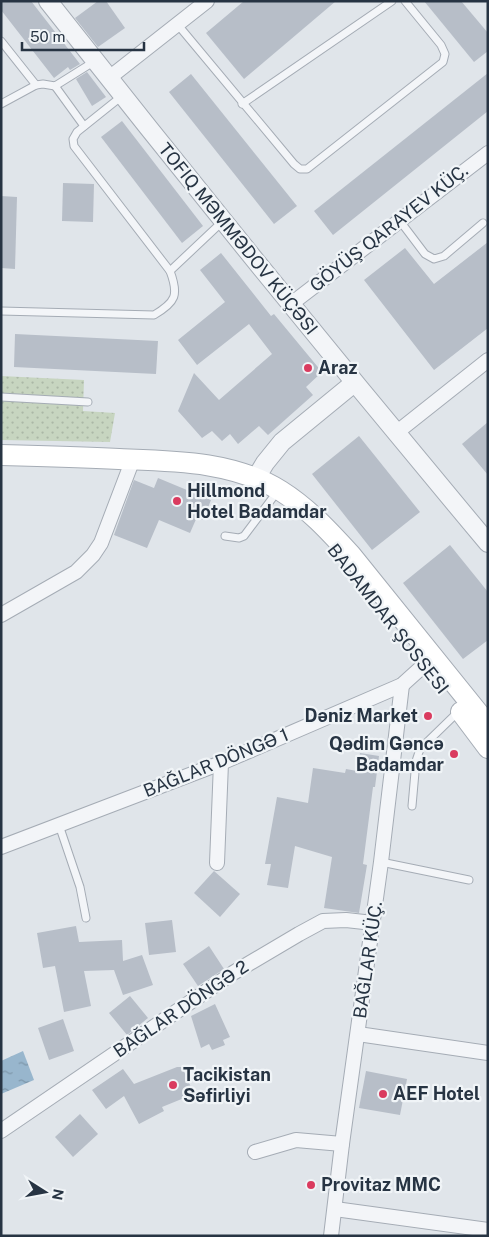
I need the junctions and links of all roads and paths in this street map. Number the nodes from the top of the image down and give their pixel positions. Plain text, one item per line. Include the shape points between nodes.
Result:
1 (48, 1) edge
2 (207, 1) edge
3 (392, 1) edge
4 (406, 1) edge
5 (178, 25) junction
6 (1, 41) edge
7 (95, 61) junction
8 (109, 78) junction
9 (36, 85) junction
10 (55, 86) junction
11 (123, 96) junction
12 (1, 104) edge
13 (242, 104) junction
14 (84, 126) junction
15 (488, 153) edge
16 (223, 221) junction
17 (400, 221) junction
18 (483, 223) dead end
19 (170, 271) junction
20 (291, 304) junction
21 (1, 311) edge
22 (488, 360) edge
23 (354, 383) junction
24 (1, 397) edge
25 (88, 402) dead end
26 (396, 433) junction
27 (1, 455) edge
28 (133, 459) junction
29 (256, 478) junction
30 (274, 496) junction
31 (225, 536) dead end
32 (488, 543) edge
33 (1, 615) edge
34 (429, 661) junction
35 (402, 685) junction
36 (460, 710) junction
37 (486, 737) edge
38 (221, 763) junction
39 (412, 806) dead end
40 (58, 824) junction
41 (1, 846) edge
42 (381, 862) junction
43 (217, 863) dead end
44 (468, 880) dead end
45 (86, 918) dead end
46 (373, 923) junction
47 (358, 1034) junction
48 (488, 1053) edge
49 (1, 1131) edge
50 (342, 1144) junction
51 (255, 1152) dead end
52 (335, 1209) junction
53 (488, 1230) edge
54 (331, 1236) edge

1 - 7 street, TOFIQ MƏMMƏDOV KÜÇƏSI
2 - 5 street
3 - 13 lane
4 - 13 lane via 441,45 445,54 443,62 307,169 294,164
5 - 8 street
5 - 13 lane
6 - 9 lane
7 - 8 street, TOFIQ MƏMMƏDOV KÜÇƏSI
7 - 10 lane
8 - 11 street, TOFIQ MƏMMƏDOV KÜÇƏSI
9 - 10 lane
9 - 12 lane
10 - 14 lane
11 - 14 lane
11 - 16 street, TOFIQ MƏMMƏDOV KÜÇƏSI
14 - 19 lane via 73,139 74,146
15 - 17 street, GÖYÜŞ QARAYEV KÜÇ.
16 - 19 lane
16 - 20 street, TOFIQ MƏMMƏDOV KÜÇƏSI
17 - 18 lane via 425,254 434,259 444,256
17 - 20 street, GÖYÜŞ QARAYEV KÜÇ.
19 - 21 lane via 175,284 174,295 169,306 154,315
20 - 23 street, TOFIQ MƏMMƏDOV KÜÇƏSI
22 - 26 street
23 - 26 street, TOFIQ MƏMMƏDOV KÜÇƏSI
23 - 29 street via 282,442
24 - 25 lane
26 - 32 street, TOFIQ MƏMMƏDOV KÜÇƏSI
27 - 28 main road, BADAMDAR ŞOSSESI
28 - 29 main road, BADAMDAR ŞOSSESI via 212,466
28 - 33 street via 101,543 93,555 76,572
29 - 30 main road, BADAMDAR ŞOSSESI
29 - 34 main road, BADAMDAR ŞOSSESI via 298,503 352,555
30 - 31 lane via 244,536
30 - 34 main road, BADAMDAR ŞOSSESI via 319,534
34 - 35 street, BAĞLAR DÖNGƏ 1
34 - 36 main road, BADAMDAR ŞOSSESI
34 - 37 main road, BADAMDAR ŞOSSESI
35 - 38 street, BAĞLAR DÖNGƏ 1
35 - 42 street, BAĞLAR KÜÇ.
36 - 37 main road, BADAMDAR ŞOSSESI
36 - 39 lane via 420,749
38 - 40 street, BAĞLAR DÖNGƏ 1
38 - 43 street
40 - 41 street, BAĞLAR DÖNGƏ 1
40 - 45 lane via 80,887
42 - 44 lane
42 - 46 street, BAĞLAR KÜÇ.
46 - 47 street, BAĞLAR KÜÇ.
46 - 49 street, BAĞLAR DÖNGƏ 2 via 323,921 299,934 234,973
47 - 48 street
47 - 50 street, BAĞLAR KÜÇ.
50 - 51 street via 296,1140
50 - 52 street, BAĞLAR KÜÇ.
52 - 53 street
52 - 54 street, BAĞLAR KÜÇ.

